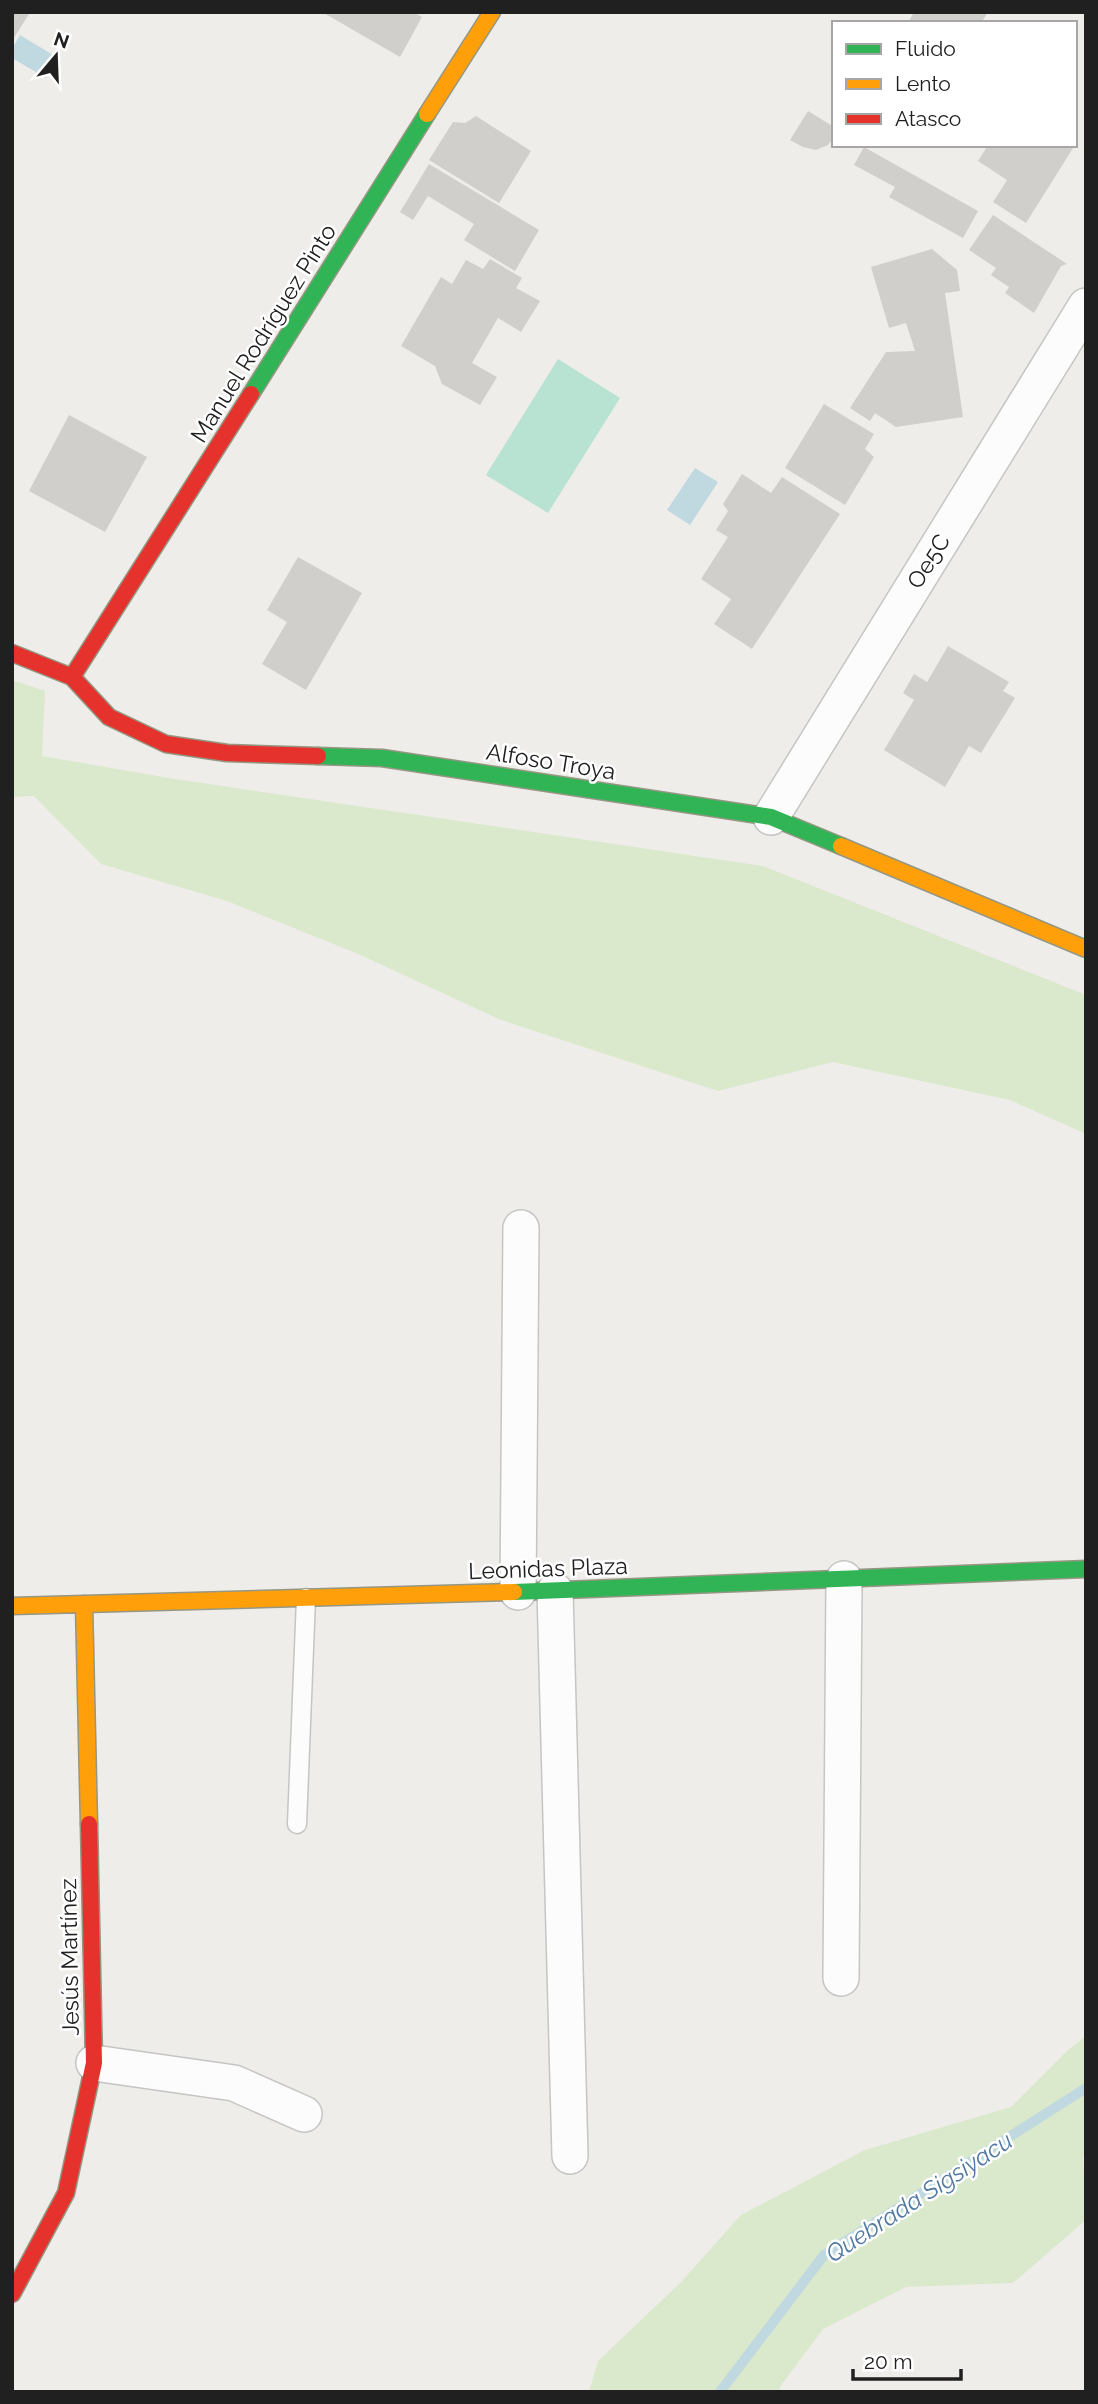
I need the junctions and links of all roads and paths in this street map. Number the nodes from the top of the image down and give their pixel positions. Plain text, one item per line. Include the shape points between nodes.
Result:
1 (492, 12) edge
2 (1086, 306) edge
3 (12, 653) edge
4 (72, 677) junction
5 (771, 817) junction
6 (1086, 949) edge
7 (520, 1227) dead end
8 (1086, 1569) edge
9 (844, 1579) junction
10 (555, 1591) junction
11 (518, 1592) junction
12 (306, 1598) junction
13 (84, 1604) junction
14 (12, 1606) edge
15 (298, 1824) dead end
16 (841, 1978) dead end
17 (94, 2063) junction
18 (304, 2113) dead end
19 (570, 2156) dead end
20 (12, 2294) edge

1 - 4 street, Manuel Rodríguez Pinto
2 - 5 street, Oe5C
3 - 4 street, Alfoso Troya
4 - 5 street, Alfoso Troya via 109,717 166,744 227,753 382,758
5 - 6 street, Alfoso Troya
7 - 11 street
8 - 9 street, Leonidas Plaza
9 - 10 street, Leonidas Plaza
9 - 16 street
10 - 11 street, Leonidas Plaza
10 - 19 street
11 - 12 street, Leonidas Plaza
12 - 13 street, Leonidas Plaza
12 - 15 lane
13 - 14 street, Leonidas Plaza
13 - 17 street, Jesús Martínez
17 - 18 street via 234,2083
17 - 20 street, Jesús Martínez via 66,2193

